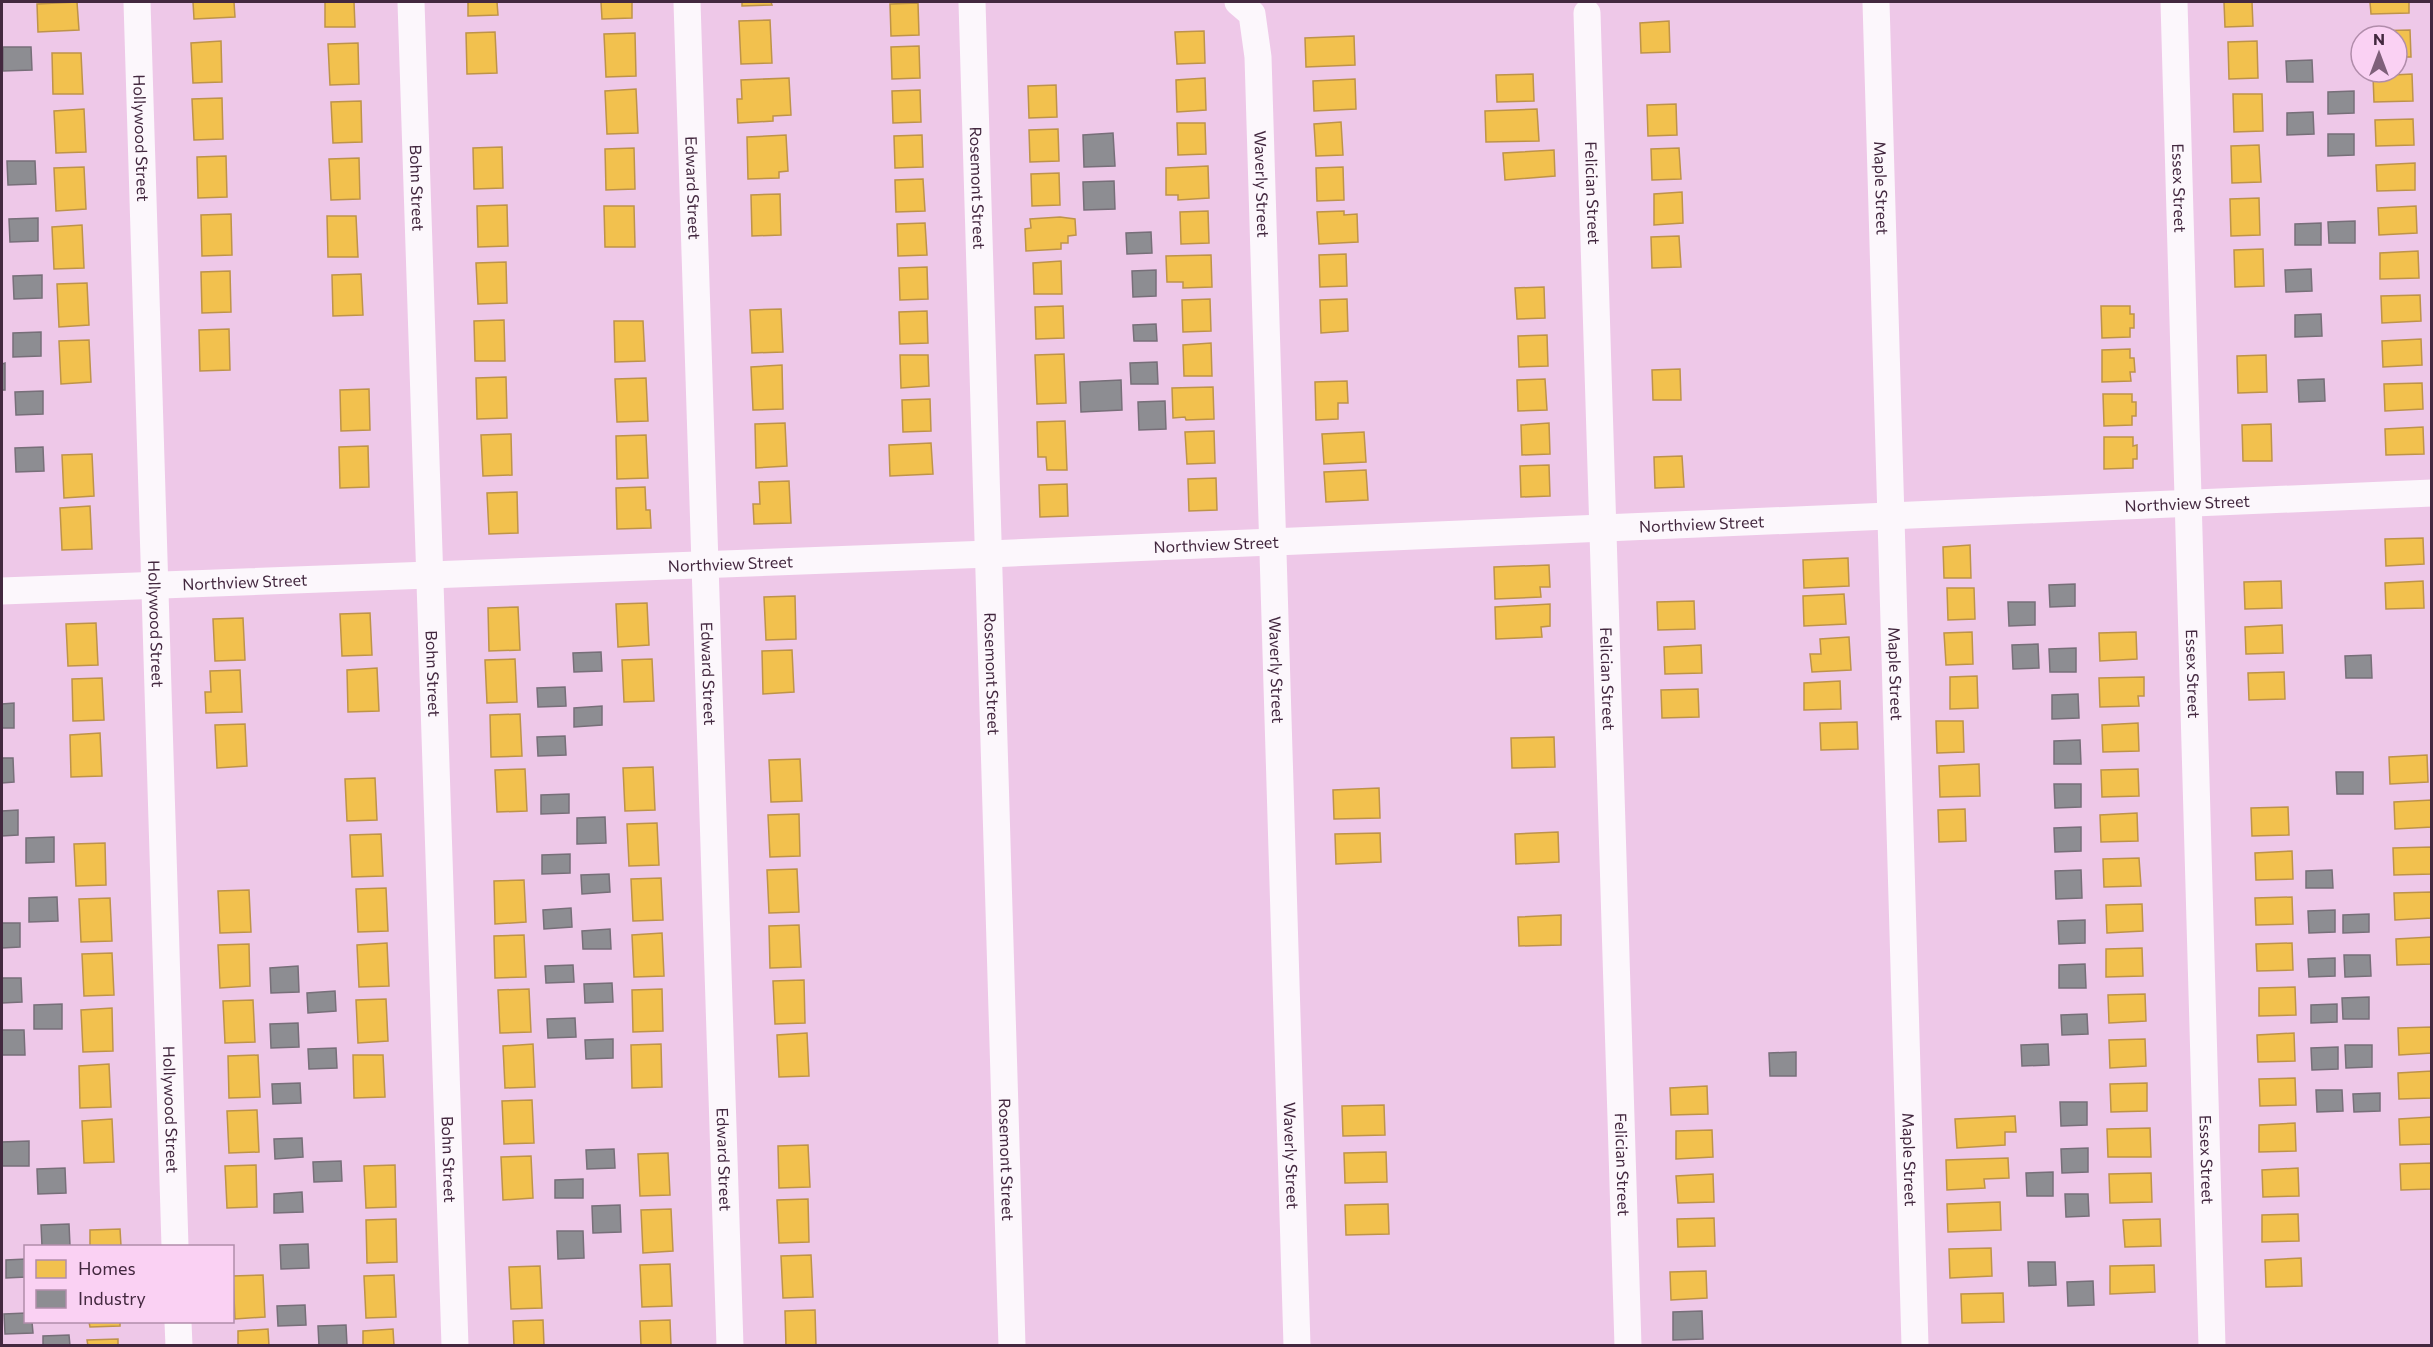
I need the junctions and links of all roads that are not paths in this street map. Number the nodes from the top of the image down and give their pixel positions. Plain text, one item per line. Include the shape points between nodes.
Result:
1 (136, 2) edge
2 (411, 2) edge
3 (687, 2) edge
4 (972, 2) edge
5 (1238, 2) edge
6 (1876, 2) edge
7 (2174, 2) edge
8 (1587, 13) dead end
9 (2432, 493) edge
10 (2188, 502) junction
11 (1890, 516) junction
12 (1602, 529) junction
13 (1273, 542) junction
14 (989, 554) junction
15 (705, 564) junction
16 (429, 576) junction
17 (154, 586) junction
18 (2, 591) edge
19 (176, 1245) edge
20 (178, 1323) edge
21 (179, 1346) edge
22 (455, 1346) edge
23 (730, 1346) edge
24 (1012, 1346) edge
25 (1297, 1346) edge
26 (1628, 1346) edge
27 (1915, 1346) edge
28 (2212, 1346) edge

1 - 17 street, Hollywood Street
2 - 16 street, Bohn Street
3 - 15 street, Edward Street
4 - 14 street, Rosemont Street
5 - 13 street, Waverly Street via 1252,14 1257,41
6 - 11 street, Maple Street
7 - 10 street, Essex Street
8 - 12 street, Felician Street
9 - 10 street, Northview Street
10 - 11 street, Northview Street
10 - 28 street, Essex Street
11 - 12 street, Northview Street
11 - 27 street, Maple Street
12 - 13 street, Northview Street
12 - 26 street, Felician Street
13 - 14 street, Northview Street
13 - 25 street, Waverly Street
14 - 15 street, Northview Street
14 - 24 street, Rosemont Street
15 - 16 street, Northview Street
15 - 23 street, Edward Street
16 - 17 street, Northview Street
16 - 22 street, Bohn Street
17 - 18 street, Northview Street
17 - 19 street, Hollywood Street
20 - 21 street

